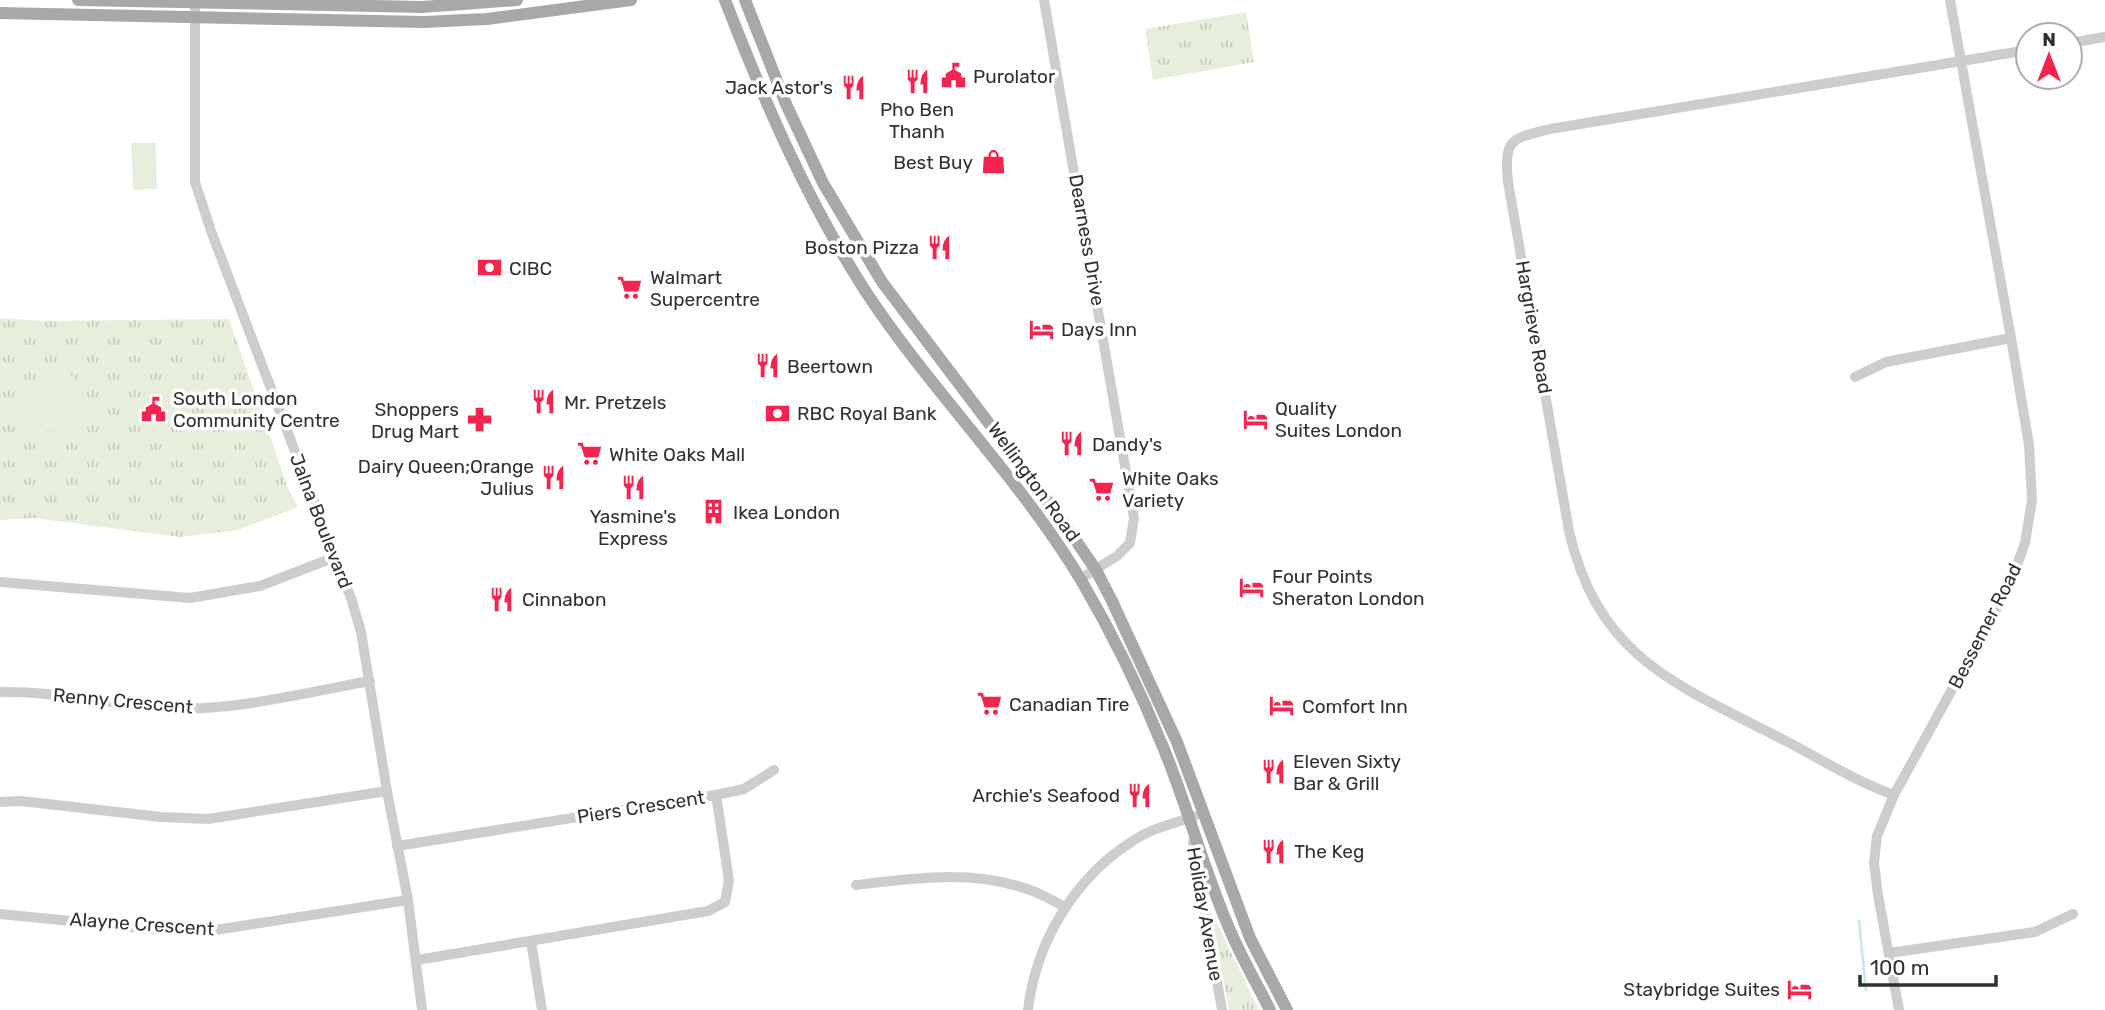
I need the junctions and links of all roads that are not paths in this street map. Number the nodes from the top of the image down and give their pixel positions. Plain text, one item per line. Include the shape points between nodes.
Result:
1 (78, 0) edge
2 (517, 0) edge
3 (631, 0) edge
4 (725, 0) edge
5 (745, 0) edge
6 (1044, 0) edge
7 (1950, 0) edge
8 (195, 1) edge
9 (486, 2) edge
10 (0, 13) edge
11 (195, 17) junction
12 (487, 19) junction
13 (2105, 37) edge
14 (2084, 41) edge
15 (2014, 52) edge
16 (1960, 61) junction
17 (878, 275) junction
18 (863, 286) junction
19 (2011, 338) junction
20 (1855, 377) dead end
21 (335, 557) junction
22 (1096, 570) junction
23 (1080, 579) junction
24 (0, 582) edge
25 (370, 681) junction
26 (0, 692) edge
27 (774, 770) dead end
28 (387, 791) junction
29 (716, 795) junction
30 (1894, 795) junction
31 (0, 802) edge
32 (1204, 813) junction
33 (1189, 819) junction
34 (397, 846) junction
35 (856, 885) dead end
36 (408, 900) junction
37 (1065, 907) junction
38 (0, 914) edge
39 (2073, 914) dead end
40 (531, 941) junction
41 (1889, 953) junction
42 (417, 960) junction
43 (422, 1010) edge
44 (542, 1010) edge
45 (1028, 1010) edge
46 (1222, 1010) edge
47 (1270, 1010) edge
48 (1287, 1010) edge
49 (1899, 1010) edge

1 - 8 main road
2 - 9 main road
3 - 12 main road
4 - 18 main road, Wellington Road via 808,195
5 - 17 main road, Wellington Road via 823,183
6 - 22 street, Dearness Drive via 1135,518 1130,543
7 - 16 street, Bessemer Road
8 - 9 main road via 422,7
8 - 11 street, Jalna Boulevard
9 - 12 street
10 - 11 main road
11 - 12 main road
11 - 21 street, Jalna Boulevard via 194,182
13 - 14 street
15 - 16 street, Hargrieve Road
16 - 19 street, Bessemer Road
16 - 30 street, Hargrieve Road via 1550,129 1518,137 1508,148 1506,160 1569,531 1597,607 1627,646 1665,677
17 - 18 main road
17 - 22 main road, Wellington Road
18 - 23 main road, Wellington Road
19 - 20 street via 1886,362
19 - 30 street, Bessemer Road via 2031,467 2032,500 2025,543 2010,584
21 - 24 street via 260,586 190,598
21 - 25 street, Jalna Boulevard via 361,632
22 - 23 street, Dearness Drive
22 - 32 main road, Wellington Road via 1157,695
23 - 33 main road, Wellington Road via 1163,747
25 - 26 street, Renny Crescent via 200,708
25 - 28 street, Jalna Boulevard
27 - 29 street via 744,789
28 - 31 street via 208,819
28 - 34 street, Jalna Boulevard
29 - 34 street, Piers Crescent
29 - 40 street, Piers Crescent via 729,880 725,902 708,911
30 - 41 street, Bessemer Road via 1877,836 1874,863
32 - 33 street
32 - 48 main road, Wellington Road via 1250,939
33 - 37 street via 1162,825 1131,842 1090,875
33 - 46 street, Holiday Avenue
33 - 47 main road, Wellington Road via 1233,936
34 - 36 street, Jalna Boulevard
35 - 37 street via 965,876 1030,890
36 - 38 street, Alayne Crescent via 215,930 151,929
36 - 42 street, Jalna Boulevard
37 - 45 street via 1041,952
39 - 41 street via 2035,932
40 - 42 street, Piers Crescent
40 - 44 street
41 - 49 street, Bessemer Road
42 - 43 street, Jalna Boulevard

